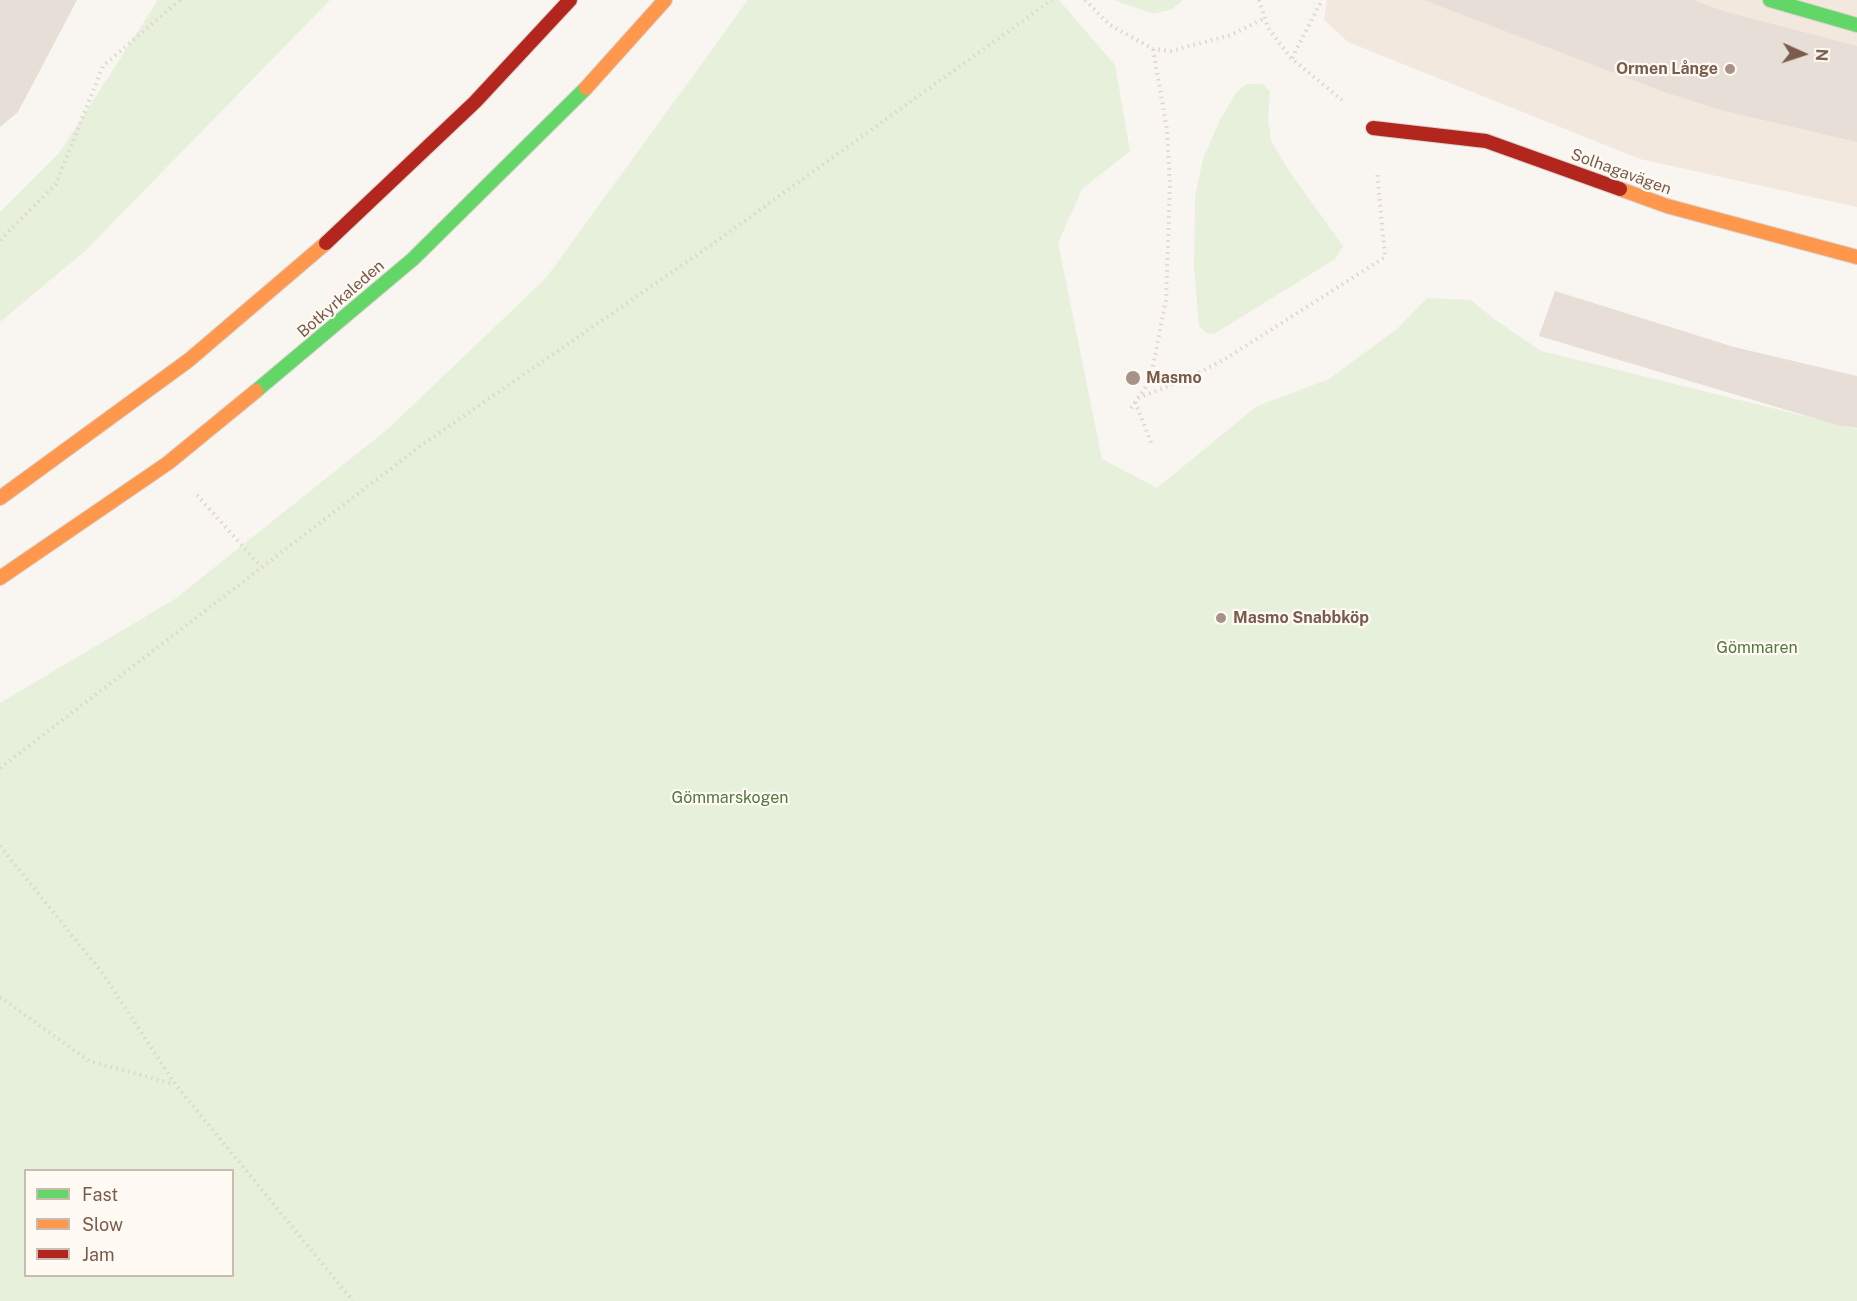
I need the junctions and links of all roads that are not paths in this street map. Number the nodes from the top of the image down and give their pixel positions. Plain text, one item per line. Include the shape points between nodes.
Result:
1 (570, 0) edge
2 (666, 0) edge
3 (1770, 0) edge
4 (1857, 25) edge
5 (1373, 128) road end
6 (1857, 257) edge
7 (0, 498) edge
8 (0, 578) edge

1 - 7 main road via 475,102 345,227 189,360
2 - 8 main road, Botkyrkaleden via 548,127 412,259 168,463
3 - 4 main road
5 - 6 main road, Solhagavägen via 1486,141 1667,206

